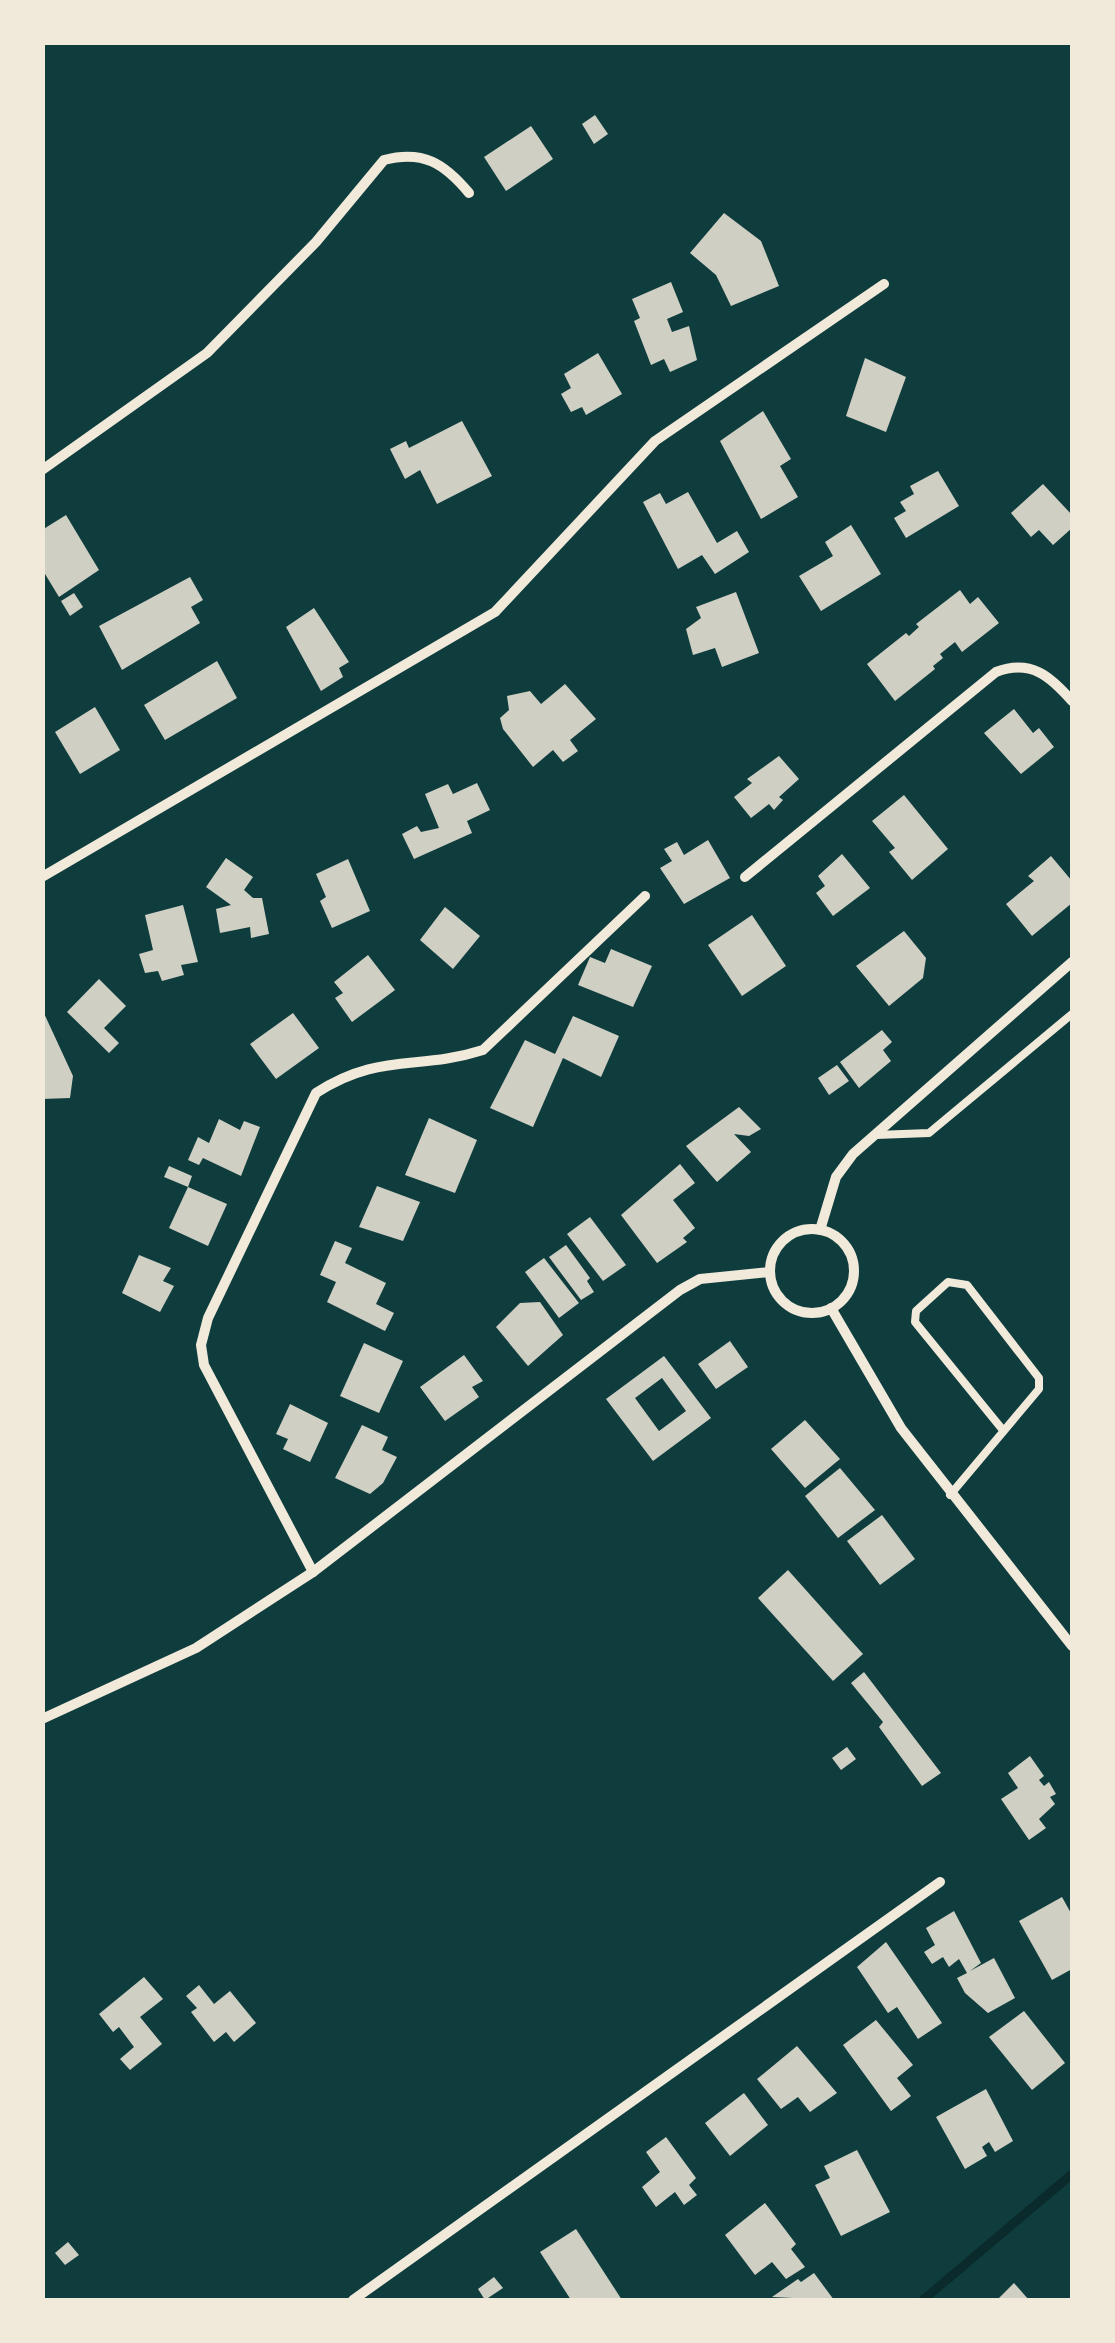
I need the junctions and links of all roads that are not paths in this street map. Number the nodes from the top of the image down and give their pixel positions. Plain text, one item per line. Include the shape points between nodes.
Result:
1 (469, 193) dead end
2 (884, 284) dead end
3 (42, 470) edge
4 (1072, 701) edge
5 (745, 877) dead end
6 (42, 878) edge
7 (645, 896) dead end
8 (1072, 962) edge
9 (1072, 1014) edge
10 (876, 1135) junction
11 (820, 1230) junction
12 (770, 1272) junction
13 (831, 1308) junction
14 (1002, 1429) junction
15 (950, 1495) junction
16 (313, 1572) junction
17 (1072, 1646) edge
18 (42, 1719) edge
19 (940, 1882) dead end
20 (353, 2300) edge

1 - 3 street via 426,156 384,160 316,242 207,353
2 - 6 street via 654,441 495,612
4 - 5 street via 1038,670 996,672
7 - 16 street via 483,1050 450,1060 380,1063 316,1092 201,1344 204,1365 240,1440
8 - 10 street
9 - 10 lane via 929,1132
10 - 11 street via 836,1178
11 - 12 street via 784,1239
11 - 13 street via 844,1243 854,1265 851,1286
12 - 13 street via 777,1294 796,1310
12 - 16 street via 700,1279 680,1290
13 - 15 street via 901,1428
14 - 14 lane via 1039,1388 1039,1378 967,1285 948,1282 916,1311 915,1322
14 - 15 lane
15 - 17 street
16 - 18 street via 196,1648
19 - 20 street

